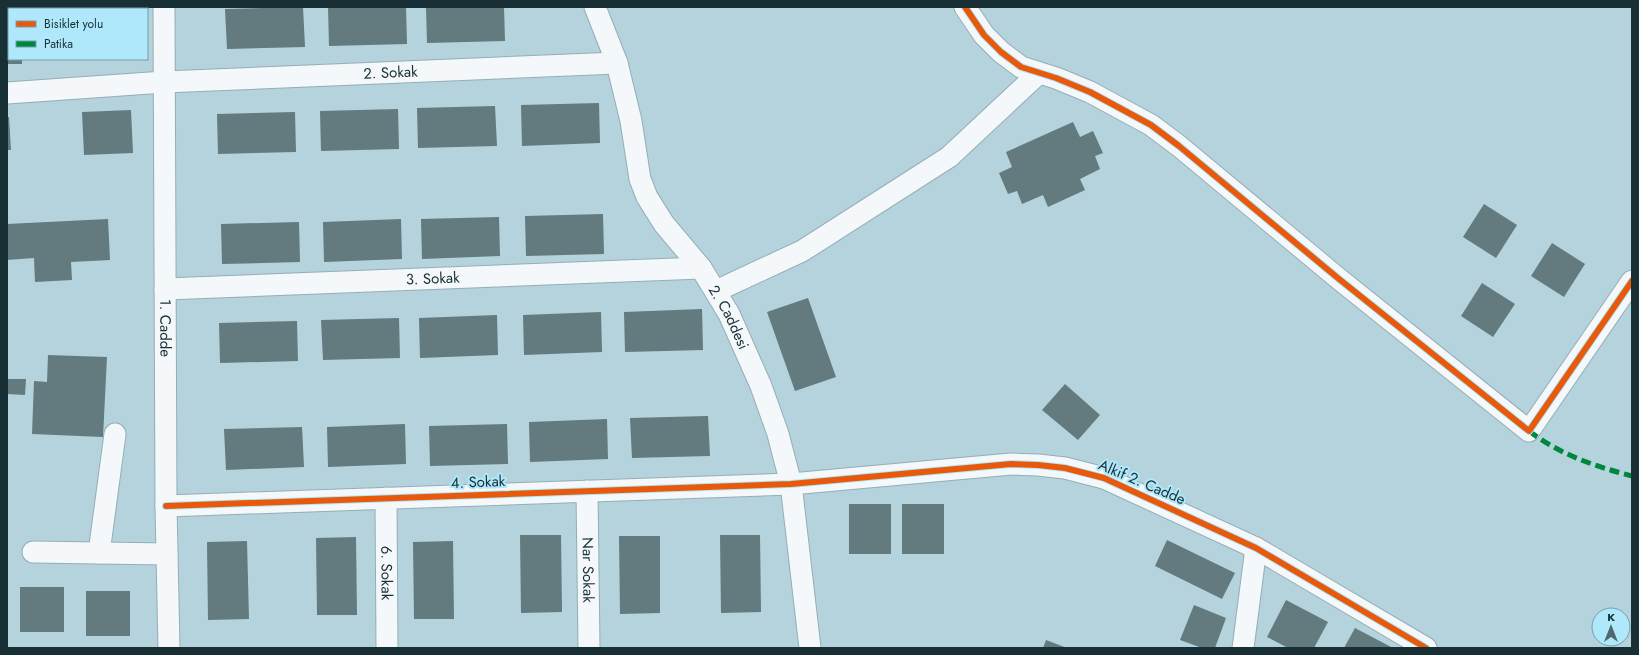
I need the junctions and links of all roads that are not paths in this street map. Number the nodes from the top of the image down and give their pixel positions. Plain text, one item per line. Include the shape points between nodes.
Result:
1 (164, 7) edge
2 (595, 7) edge
3 (965, 7) edge
4 (617, 63) junction
5 (1039, 73) junction
6 (164, 82) junction
7 (7, 93) edge
8 (701, 268) junction
9 (1632, 281) edge
10 (165, 289) junction
11 (716, 291) junction
12 (115, 434) dead end
13 (791, 484) junction
14 (588, 491) junction
15 (386, 498) junction
16 (166, 506) junction
17 (1256, 548) junction
18 (33, 552) dead end
19 (99, 553) junction
20 (167, 554) junction
21 (169, 648) edge
22 (386, 648) edge
23 (589, 648) edge
24 (810, 648) edge
25 (1243, 648) edge
26 (1426, 648) edge

1 - 6 street, 1. Cadde
2 - 4 street, 2. Caddesi
3 - 5 street via 984,35 1001,52 1021,67
4 - 6 street, 2. Sokak
4 - 8 street, 2. Caddesi via 631,121 640,179 647,197 664,224
5 - 9 street via 1090,92 1151,125 1529,431
5 - 11 street via 949,156 802,251
6 - 7 street, 2. Sokak
6 - 10 street, 1. Cadde
8 - 10 street, 3. Sokak
8 - 11 street, 2. Caddesi
10 - 16 street, 1. Cadde
11 - 13 street, 2. Caddesi via 741,339 761,386 778,434
12 - 19 street
13 - 14 street, 4. Sokak
13 - 17 street, Alkif 2. Cadde via 1011,464 1064,468 1104,478
13 - 24 street, 2. Caddesi
14 - 15 street, 4. Sokak
14 - 23 street, Nar Sokak
15 - 16 street, 4. Sokak
15 - 22 street, 6. Sokak
16 - 20 street, 1. Cadde
17 - 25 street
17 - 26 street, Alkif 2. Cadde
18 - 19 street
19 - 20 street
20 - 21 street, 1. Cadde

